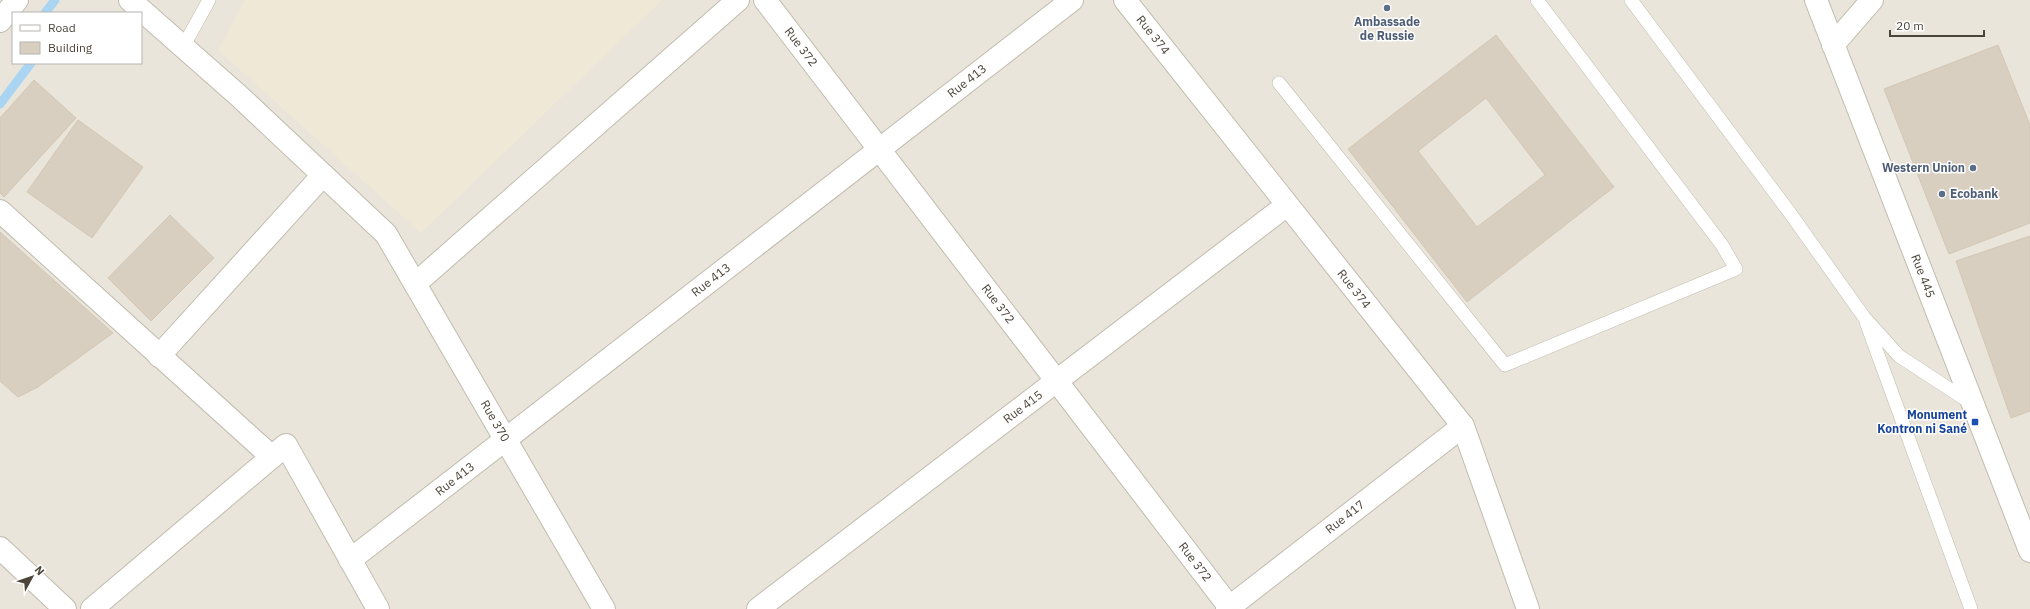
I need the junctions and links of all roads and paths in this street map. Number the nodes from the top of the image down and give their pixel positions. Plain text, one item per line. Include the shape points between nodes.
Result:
1 (17, 0) edge
2 (130, 0) edge
3 (209, 0) edge
4 (738, 0) edge
5 (765, 0) edge
6 (1072, 0) edge
7 (1125, 0) edge
8 (1537, 0) edge
9 (1631, 0) edge
10 (1816, 0) edge
11 (1872, 0) edge
12 (0, 21) edge
13 (1833, 45) junction
14 (183, 47) junction
15 (1279, 82) dead end
16 (880, 149) junction
17 (323, 175) junction
18 (1287, 205) junction
19 (0, 211) edge
20 (415, 284) junction
21 (1864, 317) junction
22 (159, 356) junction
23 (1057, 381) junction
24 (1973, 404) junction
25 (1463, 426) junction
26 (505, 439) junction
27 (272, 457) junction
28 (0, 548) edge
29 (2030, 551) edge
30 (350, 560) junction
31 (1229, 608) edge
32 (65, 609) edge
33 (92, 609) edge
34 (378, 609) edge
35 (604, 609) edge
36 (758, 609) edge
37 (1528, 609) edge
38 (1971, 609) edge

1 - 12 street
2 - 14 street, Rue 370
3 - 14 lane
4 - 20 street
5 - 16 street, Rue 372
6 - 16 street, Rue 413
7 - 18 street, Rue 374
8 - 15 lane via 1722,245 1736,269 1505,365
9 - 21 lane
10 - 13 street, Rue 445
11 - 13 street
13 - 24 street, Rue 445
14 - 17 street, Rue 370
16 - 23 street, Rue 372
16 - 26 street, Rue 413
17 - 20 street, Rue 370 via 386,234
17 - 22 street
18 - 23 street, Rue 415
18 - 25 street, Rue 374
19 - 22 street
20 - 26 street, Rue 370
21 - 24 lane via 1899,356
21 - 38 lane
22 - 27 street
23 - 31 street, Rue 372
23 - 36 street, Rue 415
24 - 29 street, Rue 445
25 - 31 street, Rue 417
25 - 37 street, Rue 374
26 - 30 street, Rue 413
26 - 35 street, Rue 370
27 - 30 street via 286,445
27 - 33 street
28 - 32 street
30 - 34 street

